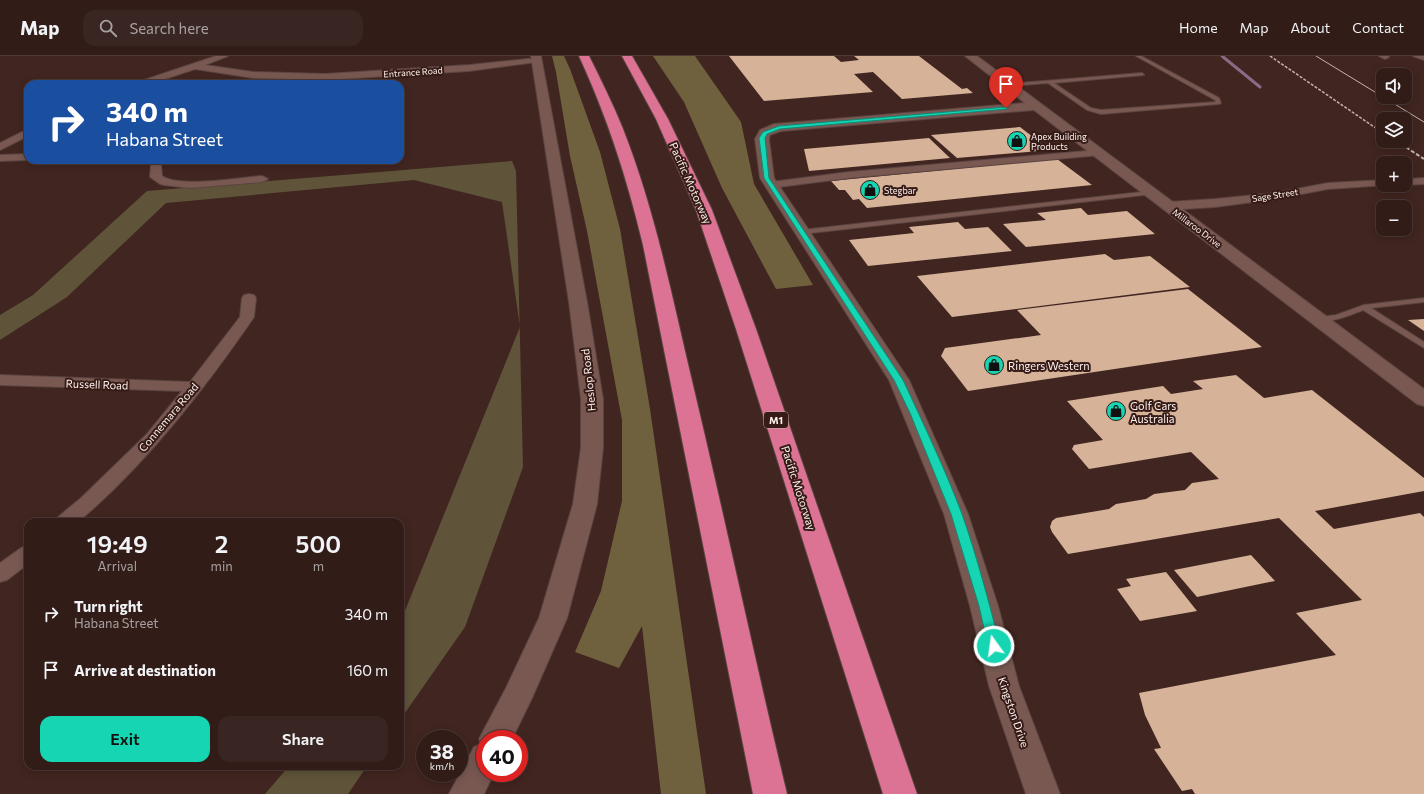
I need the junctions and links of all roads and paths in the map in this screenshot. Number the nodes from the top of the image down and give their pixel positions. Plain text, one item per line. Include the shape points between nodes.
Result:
1 (224, 56) edge
2 (584, 56) edge
3 (627, 56) edge
4 (970, 56) edge
5 (1138, 56) edge
6 (1417, 56) edge
7 (536, 58) edge
8 (1424, 58) edge
9 (213, 60) junction
10 (194, 66) junction
11 (328, 73) junction
12 (1142, 74) dead end
13 (152, 80) edge
14 (1050, 82) junction
15 (1008, 85) junction
16 (1036, 106) junction
17 (24, 134) edge
18 (0, 147) edge
19 (1097, 153) junction
20 (24, 156) edge
21 (0, 158) edge
22 (156, 164) edge
23 (262, 179) dead end
24 (1424, 181) edge
25 (1412, 182) edge
26 (1376, 183) edge
27 (771, 185) junction
28 (1151, 193) junction
29 (1168, 206) junction
30 (802, 232) junction
31 (249, 298) dead end
32 (1424, 300) edge
33 (1364, 307) junction
34 (1319, 319) junction
35 (1424, 346) edge
36 (0, 380) edge
37 (194, 387) junction
38 (1424, 400) edge
39 (70, 518) edge
40 (24, 556) edge
41 (0, 574) edge
42 (500, 730) edge
43 (476, 775) edge
44 (466, 794) edge
45 (770, 794) edge
46 (900, 794) edge
47 (1043, 794) edge

1 - 9 street
2 - 45 highway via 630,165 652,242
3 - 46 highway, Pacific Motorway / M1 via 662,119 704,210
4 - 15 street, Millaroo Drive
5 - 14 lane via 1216,99 1219,104 1101,112 1089,109
6 - 8 street
7 - 11 street, Entrance Road via 475,67
7 - 42 street, Heslop Road via 592,399 592,448 585,504 553,618
9 - 10 street
9 - 11 street, Entrance Road
10 - 11 street, Entrance Road via 253,75
10 - 13 street
12 - 14 lane
14 - 15 lane
15 - 16 street, Millaroo Drive
16 - 19 street, Millaroo Drive
16 - 27 street, Kingston Drive via 779,127 765,133 762,138 766,178
17 - 18 street
19 - 27 street via 857,174
19 - 28 street, Millaroo Drive
20 - 21 street
22 - 23 street via 156,177 164,182 190,185
24 - 25 street
26 - 29 street, Sage Street via 1328,186 1275,196
27 - 30 street, Kingston Drive
28 - 29 street, Millaroo Drive
28 - 30 lane
29 - 34 street, Millaroo Drive
30 - 47 street, Kingston Drive via 898,380 914,413 956,514 984,606 1004,686
31 - 37 street, Connemara Road via 247,317
32 - 33 lane
33 - 34 lane via 1337,317
33 - 35 lane
34 - 38 street, Millaroo Drive
36 - 37 street, Russell Road
37 - 39 street, Connemara Road via 153,438
40 - 41 street
43 - 44 street

